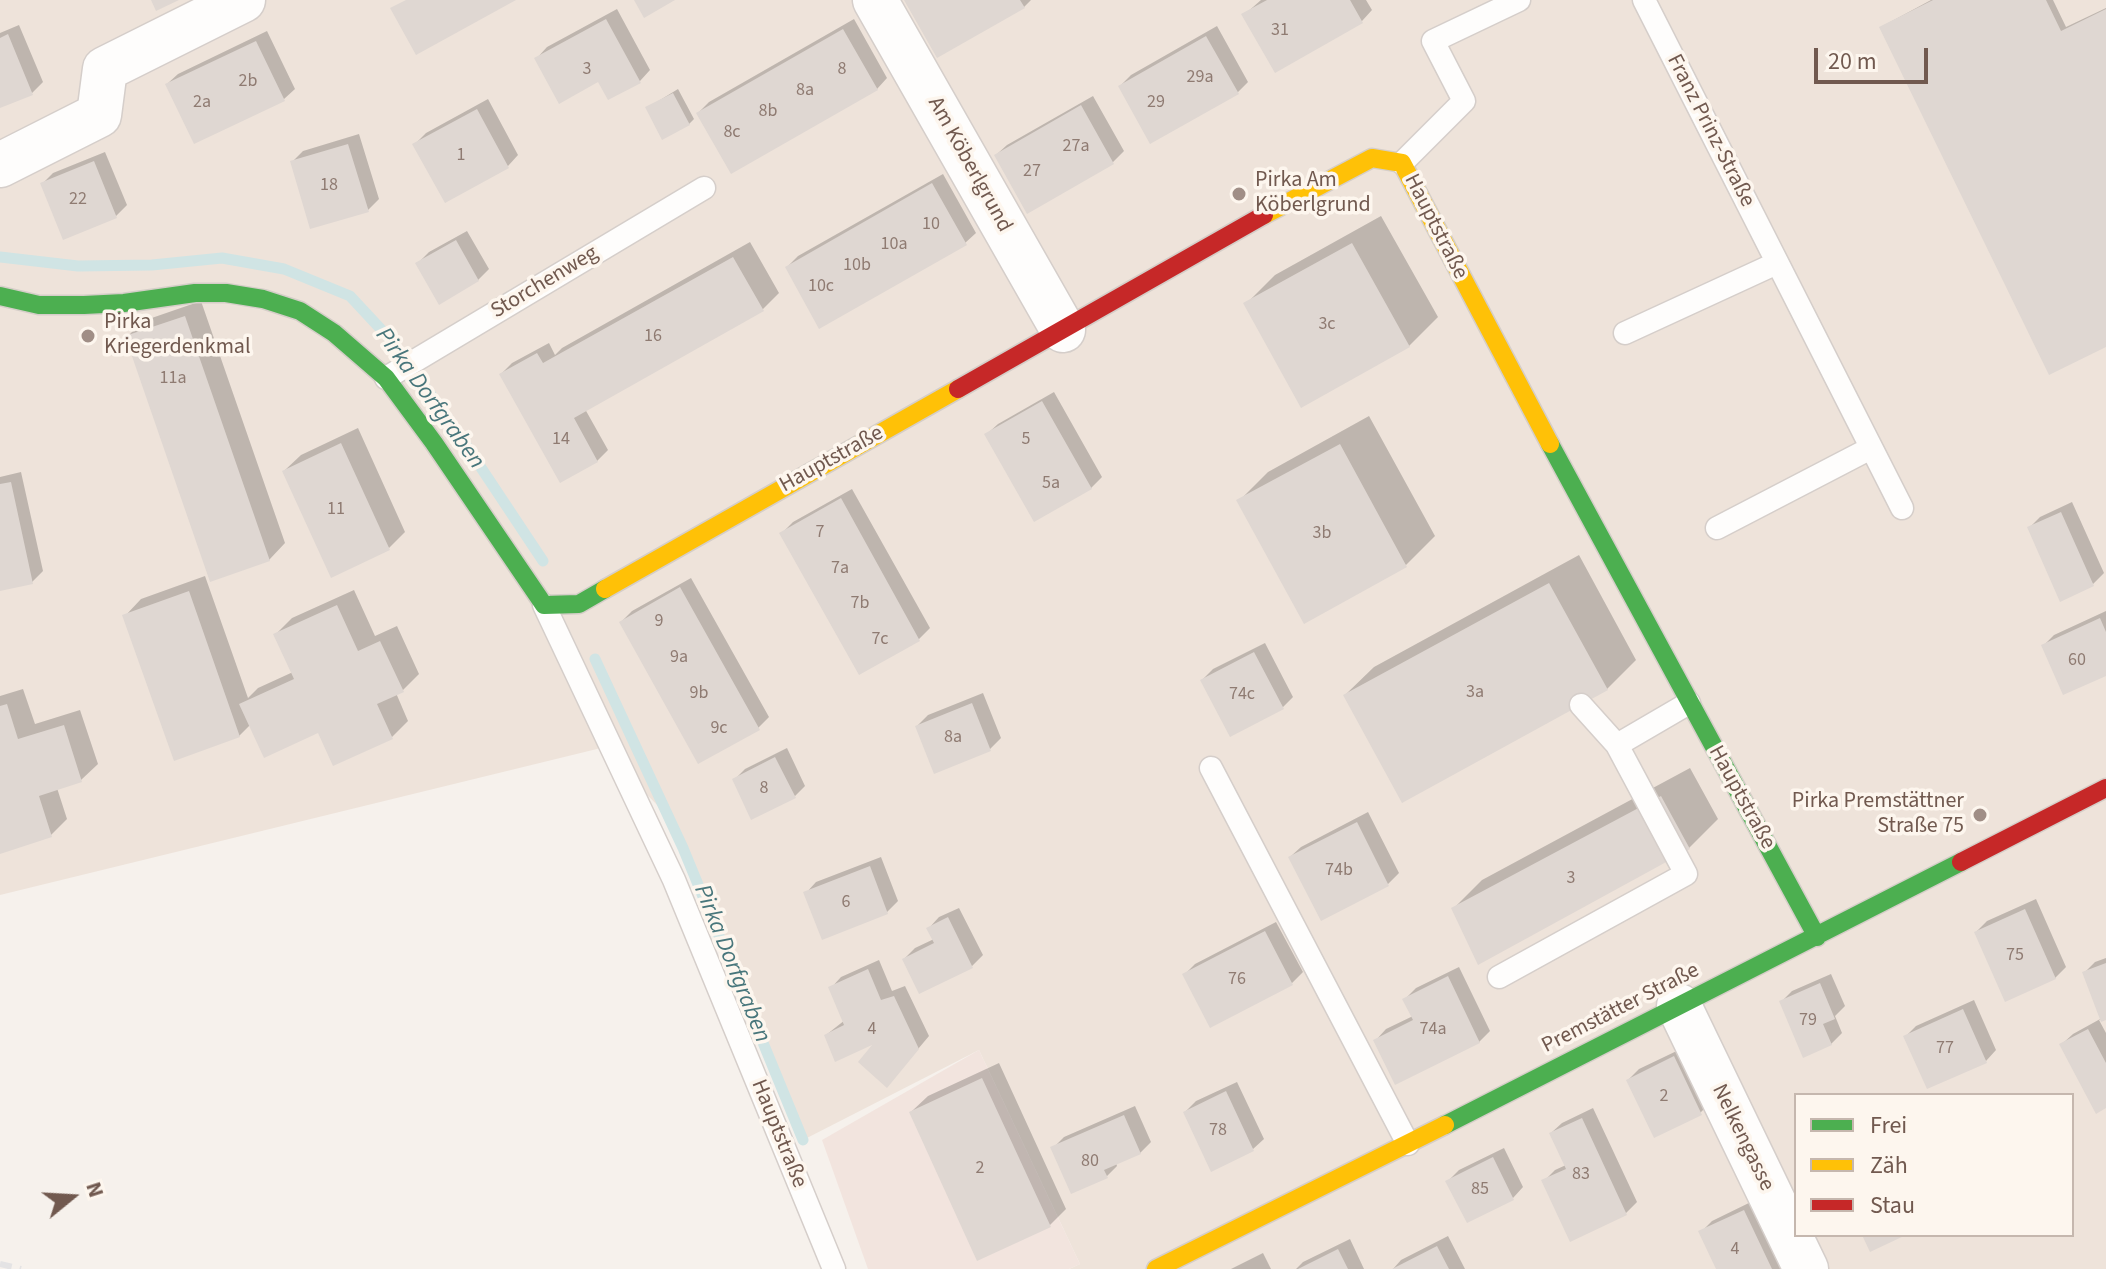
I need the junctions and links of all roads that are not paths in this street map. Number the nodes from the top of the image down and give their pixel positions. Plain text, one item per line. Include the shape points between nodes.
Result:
1 (243, 0) edge
2 (875, 0) edge
3 (1519, 0) edge
4 (1644, 0) edge
5 (1402, 163) junction
6 (0, 165) edge
7 (704, 188) dead end
8 (1777, 263) junction
9 (0, 296) edge
10 (1063, 330) junction
11 (1625, 333) dead end
12 (386, 378) junction
13 (1871, 448) junction
14 (1902, 508) dead end
15 (1717, 528) dead end
16 (544, 605) junction
17 (1689, 703) junction
18 (1581, 705) dead end
19 (1617, 745) junction
20 (1211, 768) dead end
21 (2106, 788) edge
22 (1817, 937) junction
23 (1499, 977) dead end
24 (1679, 1006) junction
25 (1408, 1144) junction
26 (834, 1269) edge
27 (1156, 1269) edge
28 (1806, 1269) edge

1 - 6 street via 105,69 99,115
2 - 10 street, Am Köberlgrund
3 - 5 lane via 1433,41 1464,101
4 - 8 lane, Franz Prinz-Straße
5 - 10 street, Hauptstraße via 1372,158
5 - 17 street, Hauptstraße
7 - 12 lane, Storchenweg
8 - 11 lane
8 - 13 lane, Franz Prinz-Straße
9 - 12 street, Hauptstraße via 39,305 124,303 195,293 263,299 300,311
10 - 16 street, Hauptstraße via 579,604
12 - 16 street, Hauptstraße
13 - 14 lane, Franz Prinz-Straße
13 - 15 lane
16 - 26 lane, Hauptstraße via 674,880
17 - 19 lane
17 - 22 street, Hauptstraße
18 - 19 lane
19 - 23 lane via 1686,874
20 - 25 lane
21 - 22 street, Premstätter Straße
22 - 24 street, Premstätter Straße
24 - 25 street, Premstätter Straße
24 - 28 street, Nelkengasse
25 - 27 street, Premstätter Straße

